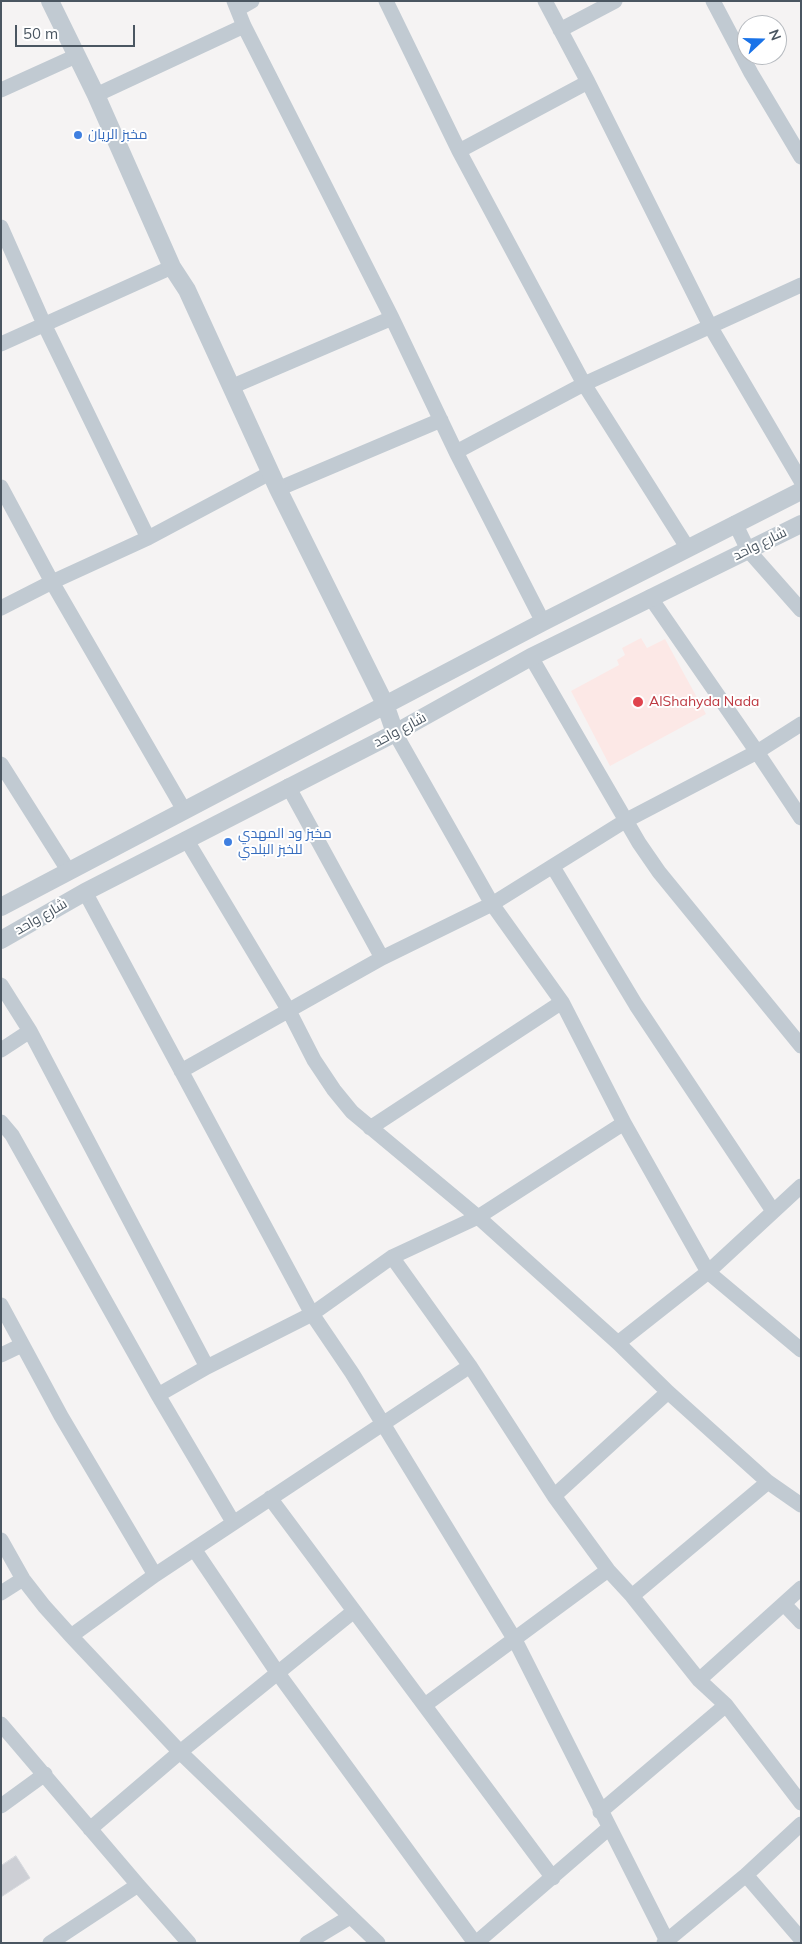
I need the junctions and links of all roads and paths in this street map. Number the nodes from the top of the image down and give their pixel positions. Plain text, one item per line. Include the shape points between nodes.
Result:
1 (50, 1) edge
2 (252, 1) edge
3 (386, 1) edge
4 (545, 1) edge
5 (615, 1) edge
6 (713, 1) edge
7 (236, 5) edge
8 (244, 26) junction
9 (560, 30) junction
10 (76, 56) junction
11 (588, 82) junction
12 (1, 90) edge
13 (96, 95) junction
14 (459, 151) junction
15 (801, 157) edge
16 (1, 227) edge
17 (172, 267) junction
18 (801, 285) edge
19 (392, 318) junction
20 (44, 324) junction
21 (710, 326) junction
22 (1, 344) edge
23 (584, 384) junction
24 (231, 387) junction
25 (441, 420) junction
26 (456, 452) junction
27 (270, 473) junction
28 (801, 481) edge
29 (1, 487) edge
30 (278, 489) junction
31 (801, 491) edge
32 (735, 523) junction
33 (801, 524) edge
34 (148, 538) junction
35 (687, 548) junction
36 (748, 550) junction
37 (52, 582) junction
38 (650, 597) junction
39 (1, 608) edge
40 (801, 610) edge
41 (543, 622) junction
42 (532, 657) junction
43 (385, 704) junction
44 (801, 724) edge
45 (395, 733) junction
46 (757, 752) junction
47 (1, 764) edge
48 (288, 786) junction
49 (184, 810) junction
50 (801, 818) edge
51 (625, 821) junction
52 (186, 839) junction
53 (553, 867) junction
54 (68, 870) junction
55 (85, 892) junction
56 (492, 904) junction
57 (1, 907) edge
58 (1, 940) edge
59 (382, 958) junction
60 (1, 985) edge
61 (562, 1002) junction
62 (289, 1011) junction
63 (30, 1030) junction
64 (801, 1046) edge
65 (1, 1050) edge
66 (181, 1071) junction
67 (1, 1122) edge
68 (624, 1123) junction
69 (370, 1128) junction
70 (6, 1138) edge
71 (801, 1186) edge
72 (773, 1212) junction
73 (478, 1217) junction
74 (392, 1257) junction
75 (708, 1272) junction
76 (1, 1305) edge
77 (312, 1314) junction
78 (618, 1343) junction
79 (22, 1345) junction
80 (801, 1350) edge
81 (1, 1355) edge
82 (470, 1366) junction
83 (207, 1367) junction
84 (668, 1392) junction
85 (158, 1395) junction
86 (383, 1424) junction
87 (768, 1482) junction
88 (554, 1496) junction
89 (270, 1498) junction
90 (800, 1503) edge
91 (233, 1522) junction
92 (1, 1540) edge
93 (194, 1549) junction
94 (608, 1570) junction
95 (155, 1574) junction
96 (23, 1579) junction
97 (801, 1588) edge
98 (1, 1593) edge
99 (632, 1596) junction
100 (784, 1604) junction
101 (354, 1611) junction
102 (801, 1622) edge
103 (71, 1636) junction
104 (515, 1640) junction
105 (278, 1672) junction
106 (699, 1680) junction
107 (425, 1705) junction
108 (726, 1705) junction
109 (1, 1724) edge
110 (180, 1752) junction
111 (46, 1774) junction
112 (801, 1802) edge
113 (1, 1806) edge
114 (600, 1812) junction
115 (801, 1824) edge
116 (609, 1828) junction
117 (90, 1829) junction
118 (746, 1875) junction
119 (553, 1878) junction
120 (138, 1885) junction
121 (350, 1916) junction
122 (801, 1939) edge
123 (666, 1942) edge
124 (50, 1943) edge
125 (190, 1943) edge
126 (307, 1943) edge
127 (378, 1943) edge
128 (476, 1943) edge

1 - 10 street
2 - 7 street
3 - 14 street
4 - 9 street
5 - 9 street
6 - 15 street
7 - 8 street
8 - 13 street
8 - 19 street
9 - 11 street
10 - 12 street
10 - 13 street
11 - 14 street
11 - 21 street
13 - 17 street
14 - 23 street
16 - 20 street
17 - 20 street
17 - 24 street
18 - 21 street
19 - 24 street
19 - 25 street
20 - 22 street
20 - 34 street
21 - 23 street
21 - 28 street
23 - 26 street
23 - 35 street
24 - 27 street
25 - 26 street
25 - 30 street
26 - 41 street
27 - 30 street
27 - 34 street
29 - 37 street
30 - 43 street
31 - 32 street, شارع واحد
32 - 35 street, شارع واحد
32 - 36 street
33 - 36 street, شارع واحد
34 - 37 street
35 - 41 street, شارع واحد
36 - 38 street, شارع واحد
36 - 40 street
37 - 39 street
37 - 49 street
38 - 42 street, شارع واحد
38 - 46 street
41 - 43 street, شارع واحد
42 - 45 street, شارع واحد
42 - 51 street
43 - 45 street
43 - 49 street, شارع واحد
44 - 46 street
45 - 48 street, شارع واحد
45 - 56 street
46 - 50 street
46 - 51 street
47 - 54 street
48 - 52 street, شارع واحد
48 - 59 street
49 - 54 street, شارع واحد
51 - 53 street
51 - 64 street via 659,872
52 - 55 street, شارع واحد
52 - 62 street
53 - 56 street
53 - 72 street via 636,1005
54 - 57 street, شارع واحد
55 - 58 street, شارع واحد
55 - 66 street
56 - 59 street
56 - 61 street
59 - 62 street
60 - 63 street
61 - 68 street
61 - 69 street
62 - 66 street
62 - 69 street via 314,1060 334,1090
63 - 65 street
63 - 83 street
66 - 77 street
67 - 70 street
68 - 73 street
68 - 75 street
69 - 73 street
70 - 85 street
71 - 72 street
72 - 75 street
73 - 74 street
73 - 78 street
74 - 77 street
74 - 82 street
75 - 78 street
75 - 80 street
76 - 79 street
77 - 83 street
77 - 86 street
78 - 84 street
79 - 81 street
79 - 95 street
82 - 86 street
82 - 88 street
83 - 85 street
84 - 87 street
84 - 88 street
85 - 91 street
86 - 89 street
86 - 104 street
87 - 90 street
87 - 99 street
88 - 94 street
89 - 91 street
89 - 101 street
91 - 93 street
92 - 96 street
93 - 95 street
93 - 105 street
94 - 99 street
94 - 104 street
95 - 103 street
96 - 98 street
96 - 103 street
97 - 100 street
99 - 106 street
100 - 102 street
100 - 106 street
101 - 105 street
101 - 107 street
103 - 110 street
104 - 107 street
104 - 114 street
105 - 110 street
105 - 128 street
106 - 108 street
107 - 119 street
108 - 112 street
108 - 114 street
109 - 111 street
110 - 117 street
110 - 121 street
111 - 113 street
111 - 117 street
114 - 116 street
115 - 118 street
116 - 119 street
116 - 123 street
117 - 120 street
118 - 122 street
118 - 123 street
119 - 128 street
120 - 124 street
120 - 125 street
121 - 126 street
121 - 127 street

